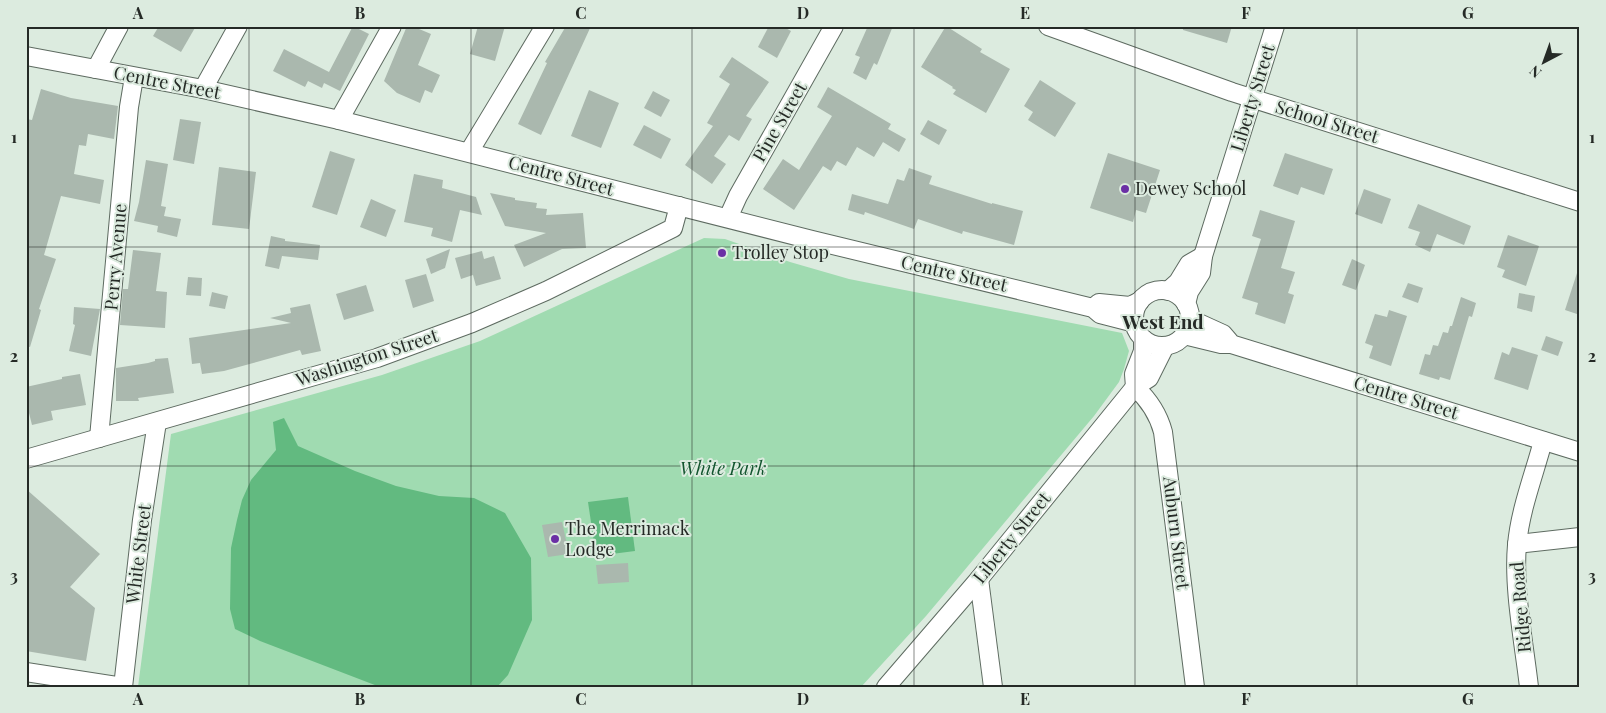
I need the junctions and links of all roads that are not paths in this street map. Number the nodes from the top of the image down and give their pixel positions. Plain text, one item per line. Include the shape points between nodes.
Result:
1 (118, 26) edge
2 (238, 26) edge
3 (392, 26) edge
4 (545, 26) edge
5 (834, 26) edge
6 (1048, 26) edge
7 (1275, 26) edge
8 (1095, 34) edge
9 (26, 56) edge
10 (96, 68) junction
11 (134, 77) junction
12 (203, 89) junction
13 (1254, 99) junction
14 (339, 120) junction
15 (469, 152) junction
16 (1580, 202) edge
17 (679, 206) junction
18 (728, 218) junction
19 (1203, 256) junction
20 (1168, 291) junction
21 (1140, 302) junction
22 (1093, 308) junction
23 (1187, 320) junction
24 (1134, 323) junction
25 (1143, 339) junction
26 (1165, 346) junction
27 (1135, 387) junction
28 (156, 422) junction
29 (99, 438) junction
30 (1543, 441) junction
31 (1580, 452) edge
32 (26, 459) edge
33 (1580, 537) edge
34 (1517, 544) junction
35 (979, 579) junction
36 (26, 672) edge
37 (123, 687) edge
38 (886, 687) edge
39 (993, 687) edge
40 (1195, 687) edge
41 (1529, 687) edge

1 - 10 street
2 - 12 street
3 - 14 street
4 - 15 street
5 - 18 street, Pine Street
6 - 8 street, School Street
7 - 13 street, Liberty Street
8 - 13 street, School Street
9 - 10 street, Centre Street
10 - 11 street, Centre Street
11 - 12 street, Centre Street
11 - 29 street, Perry Avenue
12 - 14 street, Centre Street
13 - 16 street, School Street
13 - 19 street, Liberty Street
14 - 15 street, Centre Street
15 - 17 street, Centre Street
17 - 18 street, Centre Street
17 - 28 street, Washington Street via 673,228 546,291 472,323 377,358
18 - 22 street, Centre Street
19 - 20 street via 1189,264
19 - 23 street, Liberty Street via 1201,273 1189,292
20 - 21 street via 1152,292
20 - 23 street via 1175,294
21 - 22 street, Centre Street via 1130,306 1099,303
21 - 24 street
22 - 24 street, Centre Street via 1100,314
23 - 26 street via 1179,340
23 - 30 street, Centre Street via 1221,344 1231,344
24 - 25 street
25 - 26 street
25 - 27 street via 1143,351 1134,374
26 - 27 street, Liberty Street via 1149,378
27 - 35 street, Liberty Street
27 - 40 street, Auburn Street via 1156,411 1163,432
28 - 29 street, Washington Street
28 - 37 street, White Street
29 - 32 street, Washington Street
30 - 31 street, Centre Street
30 - 34 street, Ridge Road
33 - 34 street
34 - 41 street, Ridge Road via 1516,575
35 - 38 street, Liberty Street
35 - 39 street
36 - 37 street

